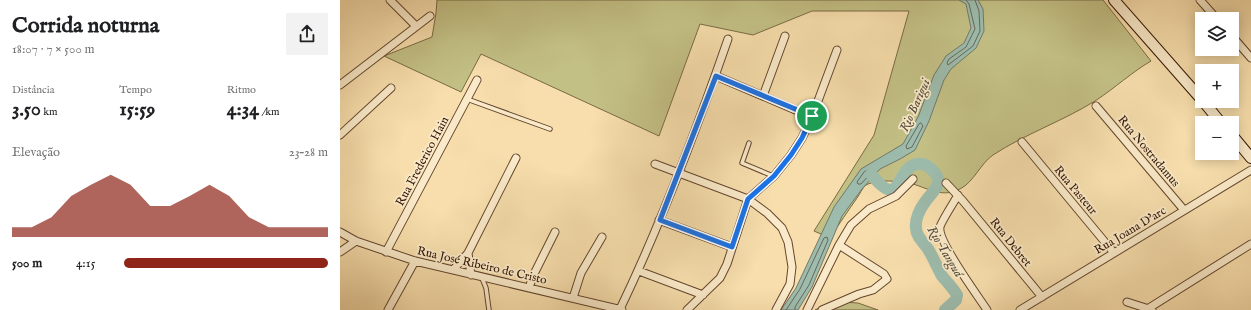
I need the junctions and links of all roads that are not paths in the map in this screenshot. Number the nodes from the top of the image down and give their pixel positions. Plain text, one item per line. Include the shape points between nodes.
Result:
1 (390, 0) edge
2 (1114, 0) edge
3 (1200, 0) edge
4 (1211, 12) edge
5 (430, 16) dead end
6 (416, 26) junction
7 (785, 36) dead end
8 (728, 39) dead end
9 (1239, 44) edge
10 (837, 50) dead end
11 (1251, 58) edge
12 (716, 76) junction
13 (477, 80) dead end
14 (340, 85) edge
15 (390, 88) dead end
16 (1195, 93) edge
17 (763, 96) junction
18 (467, 99) junction
19 (1096, 106) dead end
20 (1208, 108) edge
21 (812, 116) junction
22 (1215, 116) edge
23 (550, 129) dead end
24 (340, 134) edge
25 (1022, 142) dead end
26 (749, 143) dead end
27 (1239, 143) edge
28 (516, 158) dead end
29 (1251, 158) edge
30 (655, 164) dead end
31 (1251, 170) edge
32 (678, 173) junction
33 (774, 176) junction
34 (913, 179) dead end
35 (946, 183) dead end
36 (961, 198) junction
37 (748, 199) junction
38 (1184, 210) junction
39 (660, 220) junction
40 (340, 232) edge
41 (555, 232) dead end
42 (602, 237) dead end
43 (356, 241) junction
44 (1251, 244) edge
45 (839, 245) junction
46 (732, 247) junction
47 (340, 252) edge
48 (386, 252) junction
49 (468, 253) junction
50 (1114, 253) junction
51 (415, 261) junction
52 (453, 270) junction
53 (638, 271) junction
54 (471, 275) junction
55 (482, 278) junction
56 (529, 288) junction
57 (703, 295) junction
58 (1042, 297) junction
59 (573, 298) junction
60 (1127, 302) dead end
61 (1151, 309) edge
62 (388, 310) edge
63 (489, 310) edge
64 (621, 310) edge
65 (687, 310) edge
66 (776, 310) edge
67 (808, 310) edge
68 (822, 310) edge
69 (987, 310) edge
70 (1020, 310) edge

1 - 6 street
2 - 16 street
3 - 4 street
5 - 6 street
6 - 14 street
7 - 17 street
8 - 12 street
9 - 11 street
10 - 21 street
12 - 17 street
12 - 32 street
13 - 18 street, Rua Frederico Hain
15 - 24 street
17 - 21 street
18 - 23 lane
18 - 48 street, Rua Frederico Hain
19 - 38 street, Rua Nostradamus
20 - 22 street
21 - 33 street via 802,138
25 - 50 street, Rua Pasteur
26 - 33 lane via 742,163
27 - 29 street
28 - 49 street
30 - 32 street
31 - 38 street, Rua Joana D'arc
32 - 37 street
32 - 39 street
33 - 37 street
34 - 45 street via 896,196 869,209 851,225
35 - 36 street, Rua Debret
36 - 58 street, Rua Debret
36 - 69 street via 940,228 940,236
37 - 46 street
37 - 66 street via 782,228 788,242 792,267 790,284
38 - 50 street, Rua Joana D'arc
39 - 46 street
39 - 53 street
40 - 43 street, Rua José Ribeiro de Cristo
41 - 56 street
42 - 59 street via 581,273
43 - 47 street
43 - 48 street, Rua José Ribeiro de Cristo
44 - 61 street
45 - 67 street
45 - 68 street via 884,274 887,279 873,290
46 - 57 street via 720,278
48 - 51 street, Rua José Ribeiro de Cristo
49 - 52 street
49 - 54 street
50 - 58 street, Rua Joana D'arc
51 - 52 street, Rua José Ribeiro de Cristo
51 - 62 street
52 - 54 street, Rua José Ribeiro de Cristo
53 - 57 street
53 - 64 street
54 - 55 street, Rua José Ribeiro de Cristo
55 - 56 street, Rua José Ribeiro de Cristo
55 - 63 lane
56 - 59 street, Rua José Ribeiro de Cristo
57 - 65 street
58 - 70 street, Rua Joana D'arc
59 - 64 street, Rua José Ribeiro de Cristo
60 - 61 street

